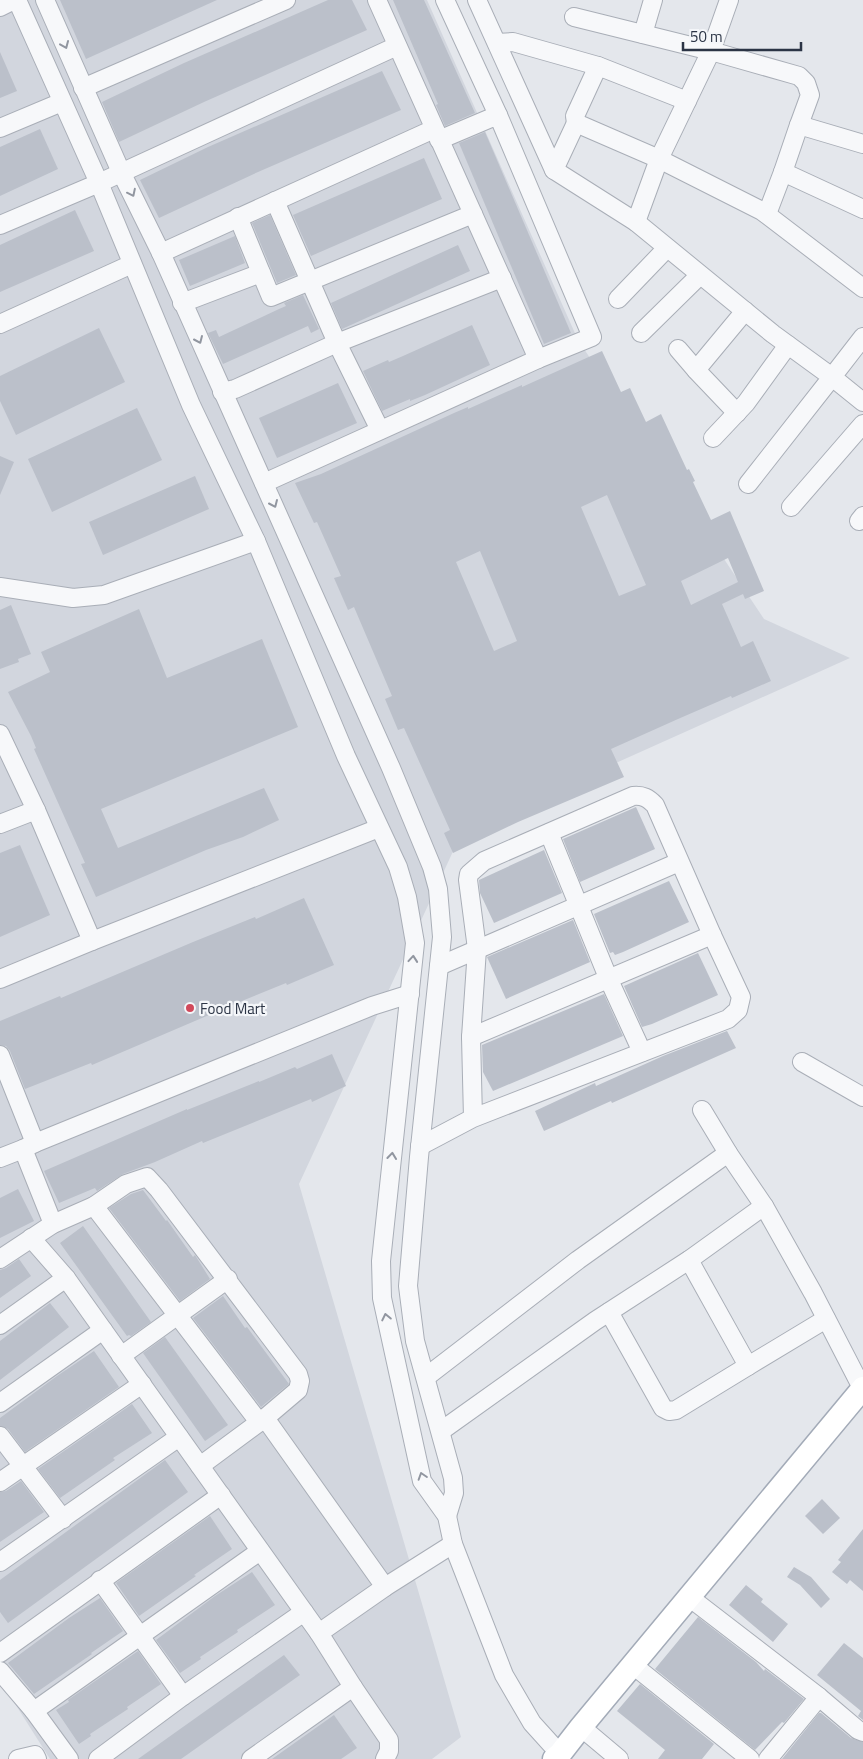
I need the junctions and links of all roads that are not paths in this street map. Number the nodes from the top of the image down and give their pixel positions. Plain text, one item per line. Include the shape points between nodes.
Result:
1 (16, 0) edge
2 (45, 0) edge
3 (286, 0) edge
4 (377, 0) edge
5 (445, 0) edge
6 (477, 0) edge
7 (653, 0) edge
8 (730, 0) edge
9 (0, 7) edge
10 (574, 16) dead end
11 (643, 34) junction
12 (496, 43) junction
13 (397, 46) junction
14 (711, 51) junction
15 (598, 66) junction
16 (83, 88) junction
17 (687, 101) junction
18 (62, 102) junction
19 (498, 115) junction
20 (576, 123) junction
21 (799, 126) junction
22 (0, 128) edge
23 (437, 134) junction
24 (863, 144) edge
25 (659, 158) junction
26 (554, 170) junction
27 (121, 172) junction
28 (783, 172) junction
29 (99, 183) junction
30 (275, 201) junction
31 (863, 209) edge
32 (473, 214) junction
33 (767, 214) junction
34 (238, 217) junction
35 (636, 222) junction
36 (0, 225) edge
37 (668, 248) junction
38 (161, 252) junction
39 (132, 264) junction
40 (261, 273) junction
41 (700, 275) junction
42 (502, 278) junction
43 (310, 281) junction
44 (863, 288) edge
45 (618, 299) dead end
46 (182, 303) junction
47 (744, 311) junction
48 (0, 324) edge
49 (641, 333) dead end
50 (863, 337) edge
51 (337, 343) junction
52 (788, 345) junction
53 (678, 349) dead end
54 (538, 359) junction
55 (696, 370) junction
56 (832, 377) junction
57 (222, 392) junction
58 (863, 402) edge
59 (737, 413) junction
60 (863, 424) edge
61 (380, 430) junction
62 (712, 438) dead end
63 (264, 483) junction
64 (748, 484) dead end
65 (791, 507) dead end
66 (256, 541) junction
67 (0, 587) edge
68 (0, 734) edge
69 (36, 810) junction
70 (0, 824) edge
71 (379, 828) junction
72 (549, 833) junction
73 (679, 862) junction
74 (579, 906) junction
75 (712, 936) junction
76 (92, 941) junction
77 (476, 949) junction
78 (439, 966) junction
79 (0, 979) edge
80 (609, 980) junction
81 (410, 994) junction
82 (471, 1037) junction
83 (642, 1052) junction
84 (0, 1055) edge
85 (802, 1062) dead end
86 (863, 1097) edge
87 (702, 1110) dead end
88 (473, 1118) junction
89 (29, 1146) junction
90 (420, 1146) junction
91 (728, 1154) junction
92 (0, 1158) edge
93 (94, 1206) junction
94 (764, 1206) junction
95 (53, 1224) junction
96 (31, 1238) junction
97 (0, 1259) edge
98 (689, 1260) junction
99 (66, 1278) junction
100 (228, 1279) junction
101 (609, 1312) junction
102 (177, 1316) junction
103 (826, 1319) junction
104 (0, 1325) edge
105 (103, 1330) junction
106 (121, 1356) junction
107 (748, 1366) junction
108 (426, 1377) junction
109 (142, 1384) junction
110 (863, 1389) edge
111 (0, 1403) edge
112 (262, 1420) junction
113 (441, 1431) junction
114 (0, 1436) edge
115 (179, 1437) junction
116 (23, 1464) junction
117 (200, 1466) junction
118 (0, 1482) edge
119 (221, 1496) junction
120 (447, 1516) junction
121 (63, 1519) junction
122 (453, 1544) junction
123 (260, 1551) junction
124 (0, 1562) edge
125 (100, 1580) junction
126 (385, 1587) junction
127 (689, 1597) junction
128 (304, 1612) junction
129 (319, 1633) junction
130 (140, 1637) junction
131 (0, 1653) edge
132 (633, 1665) junction
133 (0, 1670) edge
134 (353, 1687) junction
135 (183, 1696) junction
136 (819, 1697) junction
137 (34, 1711) junction
138 (581, 1727) junction
139 (863, 1732) edge
140 (68, 1756) edge
141 (558, 1757) edge
142 (18, 1759) edge
143 (37, 1759) edge
144 (98, 1759) edge
145 (251, 1759) edge
146 (386, 1759) edge
147 (618, 1759) edge
148 (750, 1759) edge
149 (768, 1759) edge

1 - 9 street
1 - 18 street
2 -> 16 street
3 - 16 street
4 - 13 street
5 - 19 street
6 - 12 street
7 - 11 street
8 - 14 street
10 - 11 street
11 - 14 street
12 - 15 street via 513,42
12 - 26 street
13 - 23 street
13 - 27 street
14 - 17 street
14 - 21 street via 799,76 806,83 810,95
15 - 17 street
15 - 20 street via 575,116
16 - 27 street
17 - 25 street
18 - 22 street
18 - 29 street
19 - 23 street
19 - 54 street via 592,337
20 - 25 street
20 - 26 street
21 - 24 street
21 - 28 street
23 - 30 street
23 - 32 street
25 - 33 street
25 - 35 street
26 - 35 street
27 - 29 street
27 -> 38 street
28 - 31 street
28 - 33 street
29 - 36 street
29 - 39 street
30 - 34 street
30 - 43 street
32 - 42 street
32 - 43 street
33 - 44 street
34 - 38 street
34 - 40 street
35 - 37 street
37 - 41 street
37 - 45 street
38 - 46 street
39 - 48 street
39 - 66 street via 191,405
40 - 43 street via 271,296
40 - 46 street
41 - 47 street
41 - 49 street
42 - 51 street
42 - 54 street
43 - 51 street
46 -> 57 street
47 - 52 street
47 - 55 street
50 - 56 street
51 - 57 street
51 - 61 street
52 - 56 street
52 - 59 street
53 - 55 street
54 - 61 street
55 - 59 street
56 - 58 street
56 - 64 street
57 - 63 street
59 - 62 street
60 - 65 street
61 - 63 street
63 -> 78 street via 432,867 438,889 442,937
66 - 67 street via 104,595 73,598
66 - 71 street
68 - 69 street
69 - 70 street
69 - 76 street
71 - 76 street
81 -> 71 street via 415,943 407,897 398,867
72 - 73 street via 639,795 655,805
72 - 74 street
72 - 77 street via 484,861 469,874
73 - 74 street
73 - 75 street
74 - 77 street
74 - 80 street
75 - 80 street
75 - 83 street via 740,997 738,1010 728,1019
76 - 79 street
77 - 78 street
77 - 82 street
78 - 90 street
80 - 82 street
80 - 83 street
81 - 89 street via 372,1006
120 -> 81 street via 422,1481 382,1298 380,1261
82 - 88 street
83 - 88 street
84 - 89 street
85 - 86 street
87 - 91 street
88 - 90 street
89 - 92 street
89 - 95 street
90 - 108 street via 408,1286 415,1341
91 - 94 street
91 - 108 street via 578,1260
93 - 95 street
93 - 100 street via 126,1184 147,1177
93 - 102 street
94 - 98 street
94 - 103 street
95 - 96 street
96 - 97 street
96 - 99 street
98 - 101 street
98 - 107 street
99 - 104 street
99 - 105 street
100 - 102 street
100 - 112 street via 300,1381 298,1390
101 - 107 street via 663,1408 669,1411 676,1410
101 - 113 street
102 - 106 street
102 - 112 street
103 - 107 street
103 - 110 street
105 - 106 street
105 - 111 street
106 - 109 street
108 - 113 street
109 - 115 street
109 - 116 street
110 - 127 main road
112 - 117 street
112 - 126 street
113 - 120 street via 453,1478 454,1493
114 - 116 street
115 - 117 street
115 - 121 street
116 - 118 street
116 - 121 street
117 - 119 street
119 - 123 street
119 - 125 street
120 - 122 street
121 - 124 street
122 - 126 street
122 - 141 street via 504,1675 532,1723
123 - 128 street
123 - 130 street
125 - 130 street
125 - 131 street
126 - 129 street
127 - 132 main road
127 - 136 street
128 - 129 street
128 - 135 street
129 - 134 street
130 - 135 street
130 - 137 street
132 - 138 main road
132 - 148 street
133 - 137 street
134 - 145 street
134 - 146 street via 389,1740
135 - 144 street
136 - 139 street
136 - 149 street
137 - 140 street
138 - 141 main road
138 - 147 street
142 - 143 street via 35,1755

